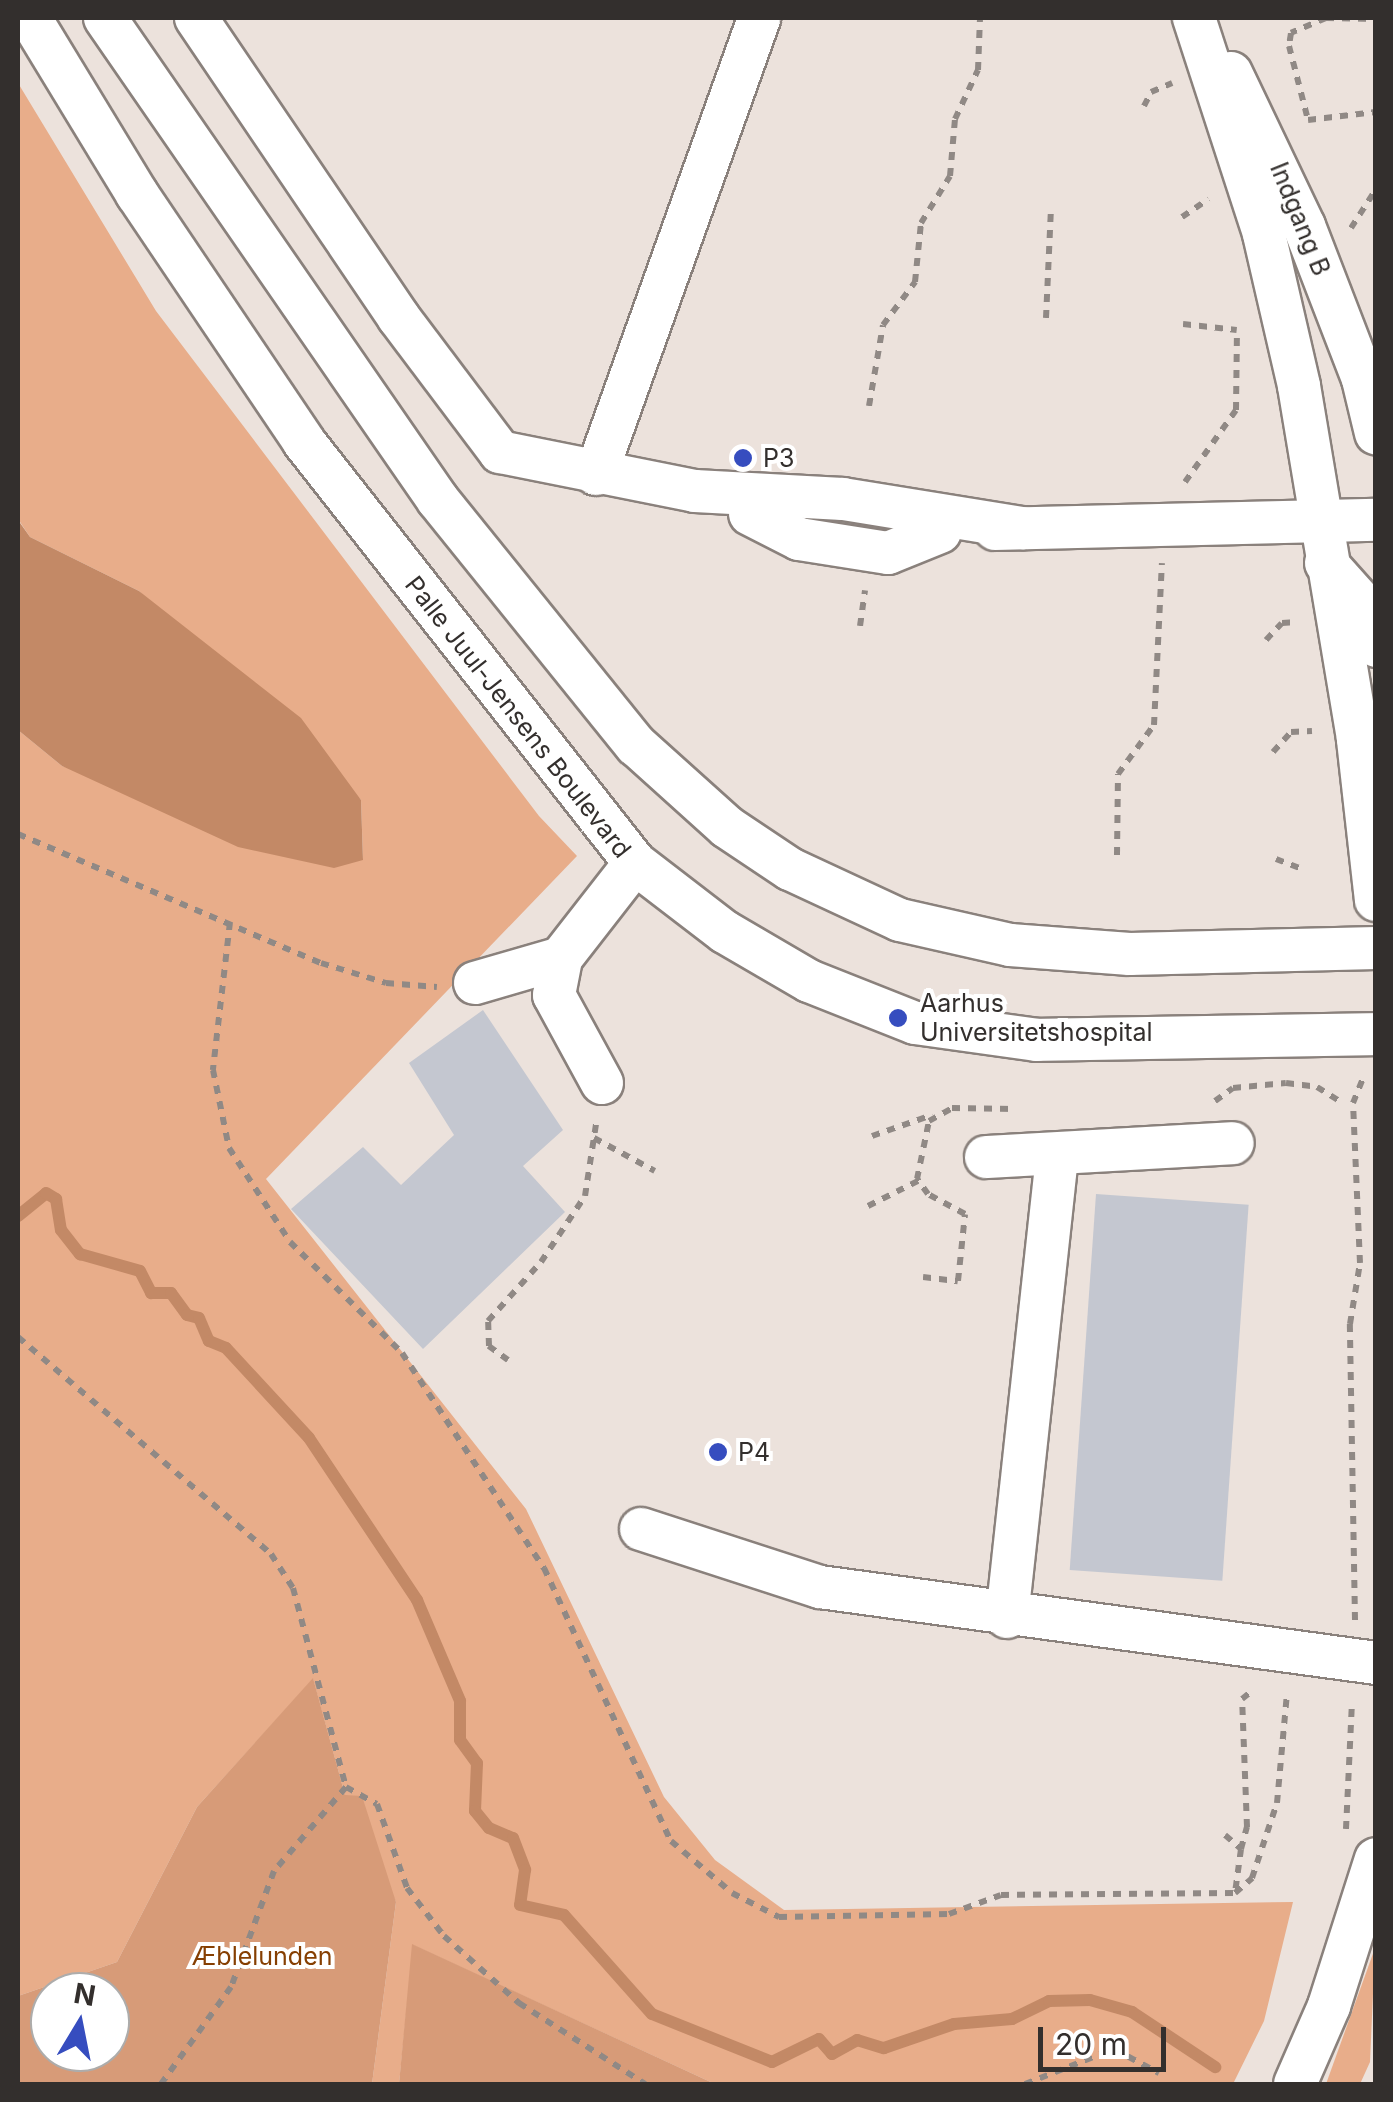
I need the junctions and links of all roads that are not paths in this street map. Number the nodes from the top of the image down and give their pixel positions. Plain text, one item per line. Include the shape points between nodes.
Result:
1 (30, 18) edge
2 (196, 18) edge
3 (759, 18) edge
4 (1195, 18) edge
5 (108, 26) edge
6 (1369, 378) edge
7 (1376, 433) edge
8 (596, 474) junction
9 (1376, 520) edge
10 (1318, 522) junction
11 (1326, 563) junction
12 (1376, 646) edge
13 (634, 863) junction
14 (1376, 900) edge
15 (1376, 948) edge
16 (561, 958) junction
17 (475, 984) road end
18 (1373, 1047) edge
19 (602, 1083) road end
20 (1233, 1143) dead end
21 (1057, 1155) junction
22 (986, 1156) dead end
23 (640, 1529) dead end
24 (1007, 1617) junction
25 (1350, 1658) edge
26 (1360, 1846) edge
27 (1295, 2084) edge

1 - 13 street, Palle Juul-Jensens Boulevard via 137,194 304,442
2 - 8 street via 378,288 500,452
3 - 8 street
4 - 6 street, Indgang B via 1250,102
4 - 10 street via 1264,234 1299,386
5 - 15 street via 438,500 636,745 727,827 790,869 900,920 1010,944 1130,954
6 - 7 street, Indgang B
8 - 10 street via 752,502 1024,528
9 - 10 street
10 - 11 street
11 - 12 street via 1368,610
11 - 14 street via 1358,740
13 - 16 street
13 - 18 street, Palle Juul-Jensens Boulevard via 726,932 809,981 915,1023 1037,1040
16 - 17 street
16 - 19 street via 554,994
20 - 21 street
21 - 22 street
21 - 24 street
23 - 24 street via 820,1587
24 - 25 street
26 - 27 street via 1329,2006

